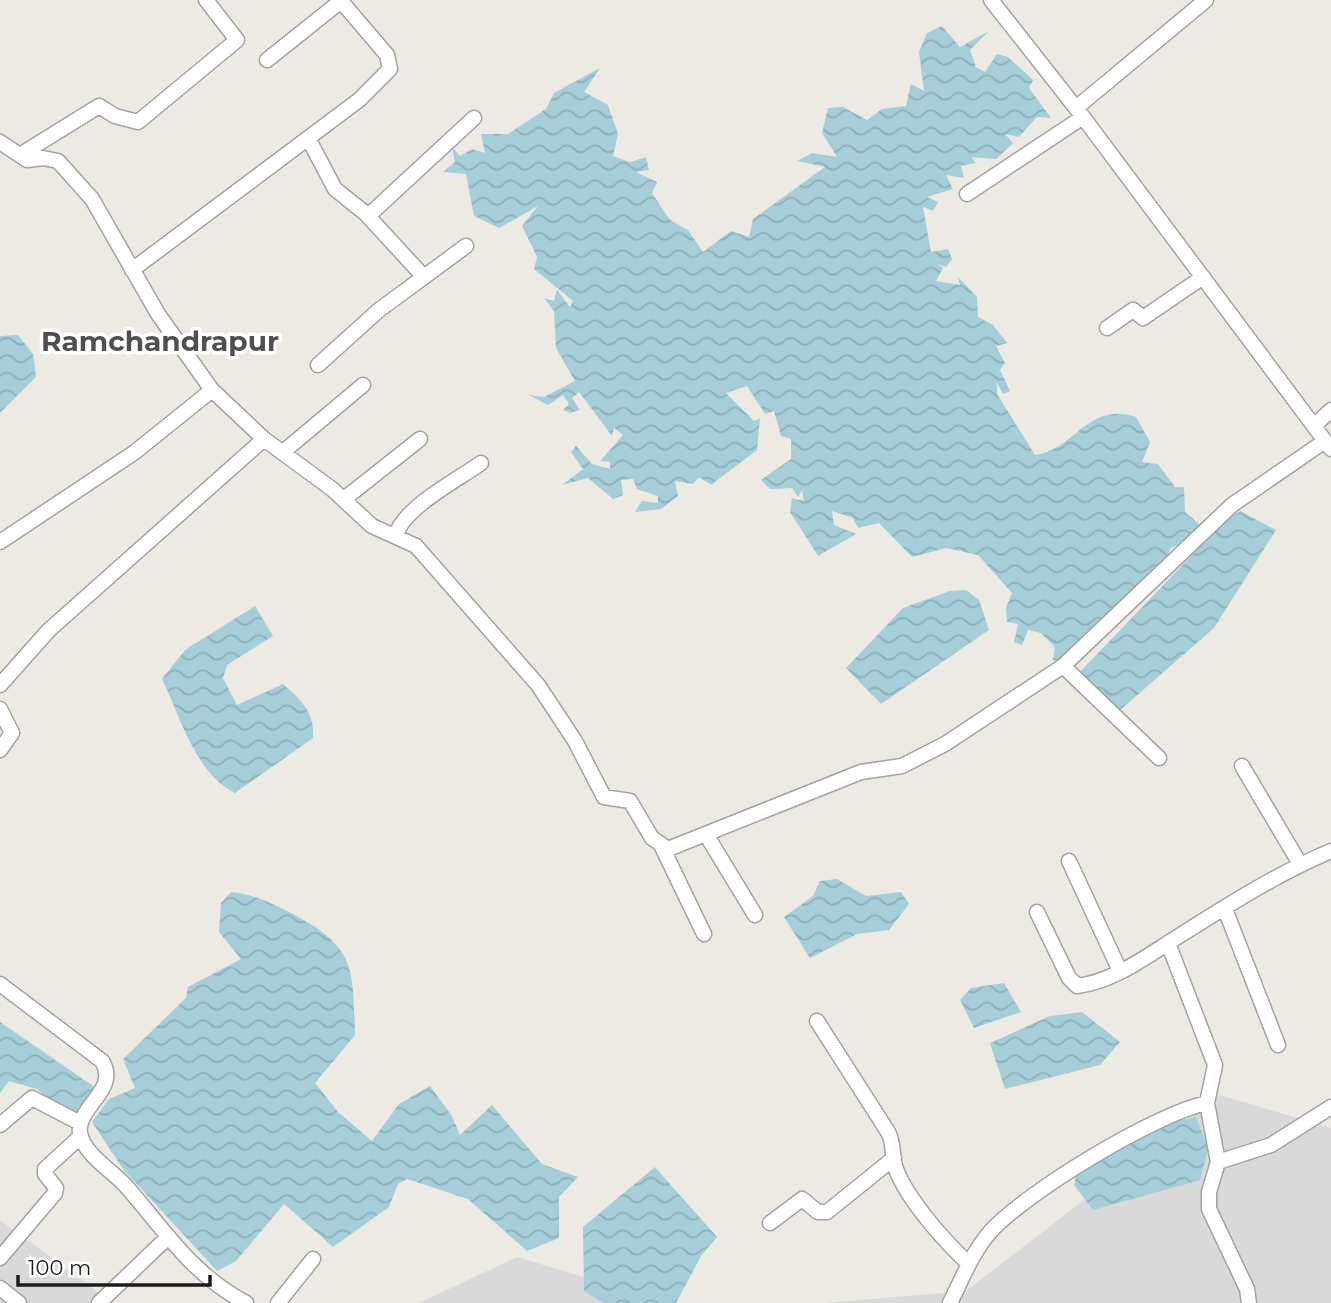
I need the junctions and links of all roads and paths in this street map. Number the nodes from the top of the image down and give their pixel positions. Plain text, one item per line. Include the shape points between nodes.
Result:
1 (206, 0) edge
2 (341, 0) edge
3 (991, 0) edge
4 (1206, 0) edge
5 (267, 60) dead end
6 (1079, 113) junction
7 (474, 118) dead end
8 (308, 138) junction
9 (0, 142) edge
10 (20, 155) junction
11 (967, 194) dead end
12 (368, 216) junction
13 (466, 246) dead end
14 (132, 270) junction
15 (424, 277) junction
16 (1203, 277) junction
17 (1107, 328) dead end
18 (318, 365) dead end
19 (363, 385) dead end
20 (212, 390) junction
21 (1331, 410) edge
22 (1314, 426) junction
23 (264, 439) junction
24 (420, 439) dead end
25 (1328, 445) edge
26 (283, 453) junction
27 (481, 463) dead end
28 (344, 499) junction
29 (396, 536) junction
30 (0, 542) edge
31 (1063, 666) junction
32 (0, 685) edge
33 (0, 709) edge
34 (0, 750) edge
35 (1159, 758) dead end
36 (1242, 766) dead end
37 (707, 836) junction
38 (662, 847) junction
39 (1331, 851) edge
40 (1069, 862) dead end
41 (1300, 864) junction
42 (1224, 909) junction
43 (1037, 912) dead end
44 (755, 915) dead end
45 (704, 934) dead end
46 (1168, 943) junction
47 (1120, 971) junction
48 (0, 984) edge
49 (817, 1021) dead end
50 (1278, 1045) dead end
51 (1206, 1103) junction
52 (1331, 1107) edge
53 (0, 1125) edge
54 (80, 1129) junction
55 (894, 1158) junction
56 (1218, 1162) junction
57 (770, 1223) dead end
58 (166, 1238) junction
59 (0, 1258) edge
60 (313, 1259) dead end
61 (968, 1264) junction
62 (0, 1288) edge
63 (19, 1303) edge
64 (99, 1303) edge
65 (246, 1303) edge
66 (278, 1303) edge
67 (950, 1303) edge
68 (1249, 1303) edge

1 - 10 street via 237,40 138,122 99,106
2 - 5 street
2 - 8 street via 387,55 390,69 359,100
3 - 6 street
4 - 6 street
6 - 11 street
6 - 16 street
7 - 12 street
8 - 12 street via 335,189
8 - 14 street
9 - 10 street
10 - 14 street via 27,160 58,161 92,199
12 - 15 street
13 - 15 street
14 - 20 street
15 - 18 street
16 - 17 street via 1143,318 1133,310
16 - 22 street
19 - 26 street
20 - 23 street
20 - 30 street via 135,452
21 - 22 street
22 - 25 street
23 - 26 street
23 - 32 street via 49,630
24 - 28 street
25 - 31 street via 1232,505
26 - 28 street
27 - 29 street via 415,509
28 - 29 street via 372,526
29 - 38 street via 416,547 538,685 604,797 630,801
31 - 35 street
31 - 37 street via 945,744 902,766 861,772
33 - 34 street via 12,733
36 - 41 street
37 - 38 street via 675,849
37 - 44 street
38 - 45 street
39 - 41 street
40 - 47 street
41 - 42 street
42 - 46 street
42 - 50 street
43 - 47 street via 1077,986 1095,984
46 - 47 street
46 - 51 street via 1215,1065
48 - 54 street via 105,1065 103,1087
49 - 55 street via 888,1132
51 - 56 street
51 - 61 street via 1165,1116 1055,1183 992,1230
52 - 56 street via 1270,1145
53 - 54 street via 32,1098
54 - 58 street
54 - 59 street via 46,1168 55,1193
55 - 57 street via 827,1212 818,1212 802,1199
55 - 61 street via 897,1172 932,1224
56 - 68 street via 1209,1209 1247,1289
58 - 64 street
58 - 65 street via 207,1279
60 - 66 street
61 - 67 street
62 - 63 street

